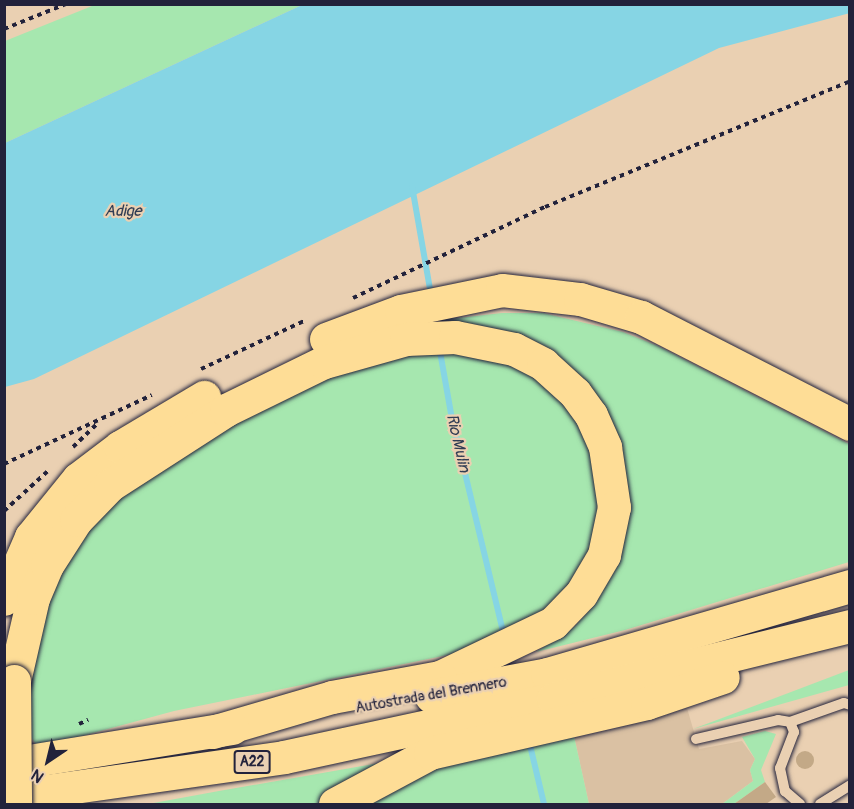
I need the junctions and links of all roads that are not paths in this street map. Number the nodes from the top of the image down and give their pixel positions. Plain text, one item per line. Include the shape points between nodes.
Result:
1 (404, 325) junction
2 (849, 424) edge
3 (849, 586) edge
4 (4, 598) edge
5 (849, 626) edge
6 (849, 635) edge
7 (489, 699) junction
8 (553, 699) junction
9 (849, 705) edge
10 (790, 722) junction
11 (696, 739) dead end
12 (4, 765) edge
13 (849, 785) edge
14 (4, 797) edge
15 (15, 804) edge
16 (335, 804) edge
17 (800, 804) edge
18 (820, 804) edge

1 - 2 highway via 452,299 502,290 580,299 641,317
1 - 4 highway via 296,350 239,378 96,463 31,537
1 - 7 highway via 514,349 543,364 576,393 605,447 614,507 604,555 568,609 534,635
1 - 15 highway, bridge via 226,410 110,485 76,520 47,565 22,635 14,681
3 - 8 highway, Autostrada del Brennero / A22
5 - 8 highway, Autostrada del Brennero / A22
6 - 8 highway via 647,703
7 - 8 highway, Autostrada del Brennero / A22
7 - 8 highway
7 - 12 highway, Autostrada del Brennero / A22 via 212,732
7 - 14 highway, Autostrada del Brennero / A22 via 284,757
7 - 16 highway via 430,753
9 - 10 lane via 844,703
10 - 11 lane via 778,720
10 - 17 lane via 794,732 780,768 785,791
13 - 18 lane

